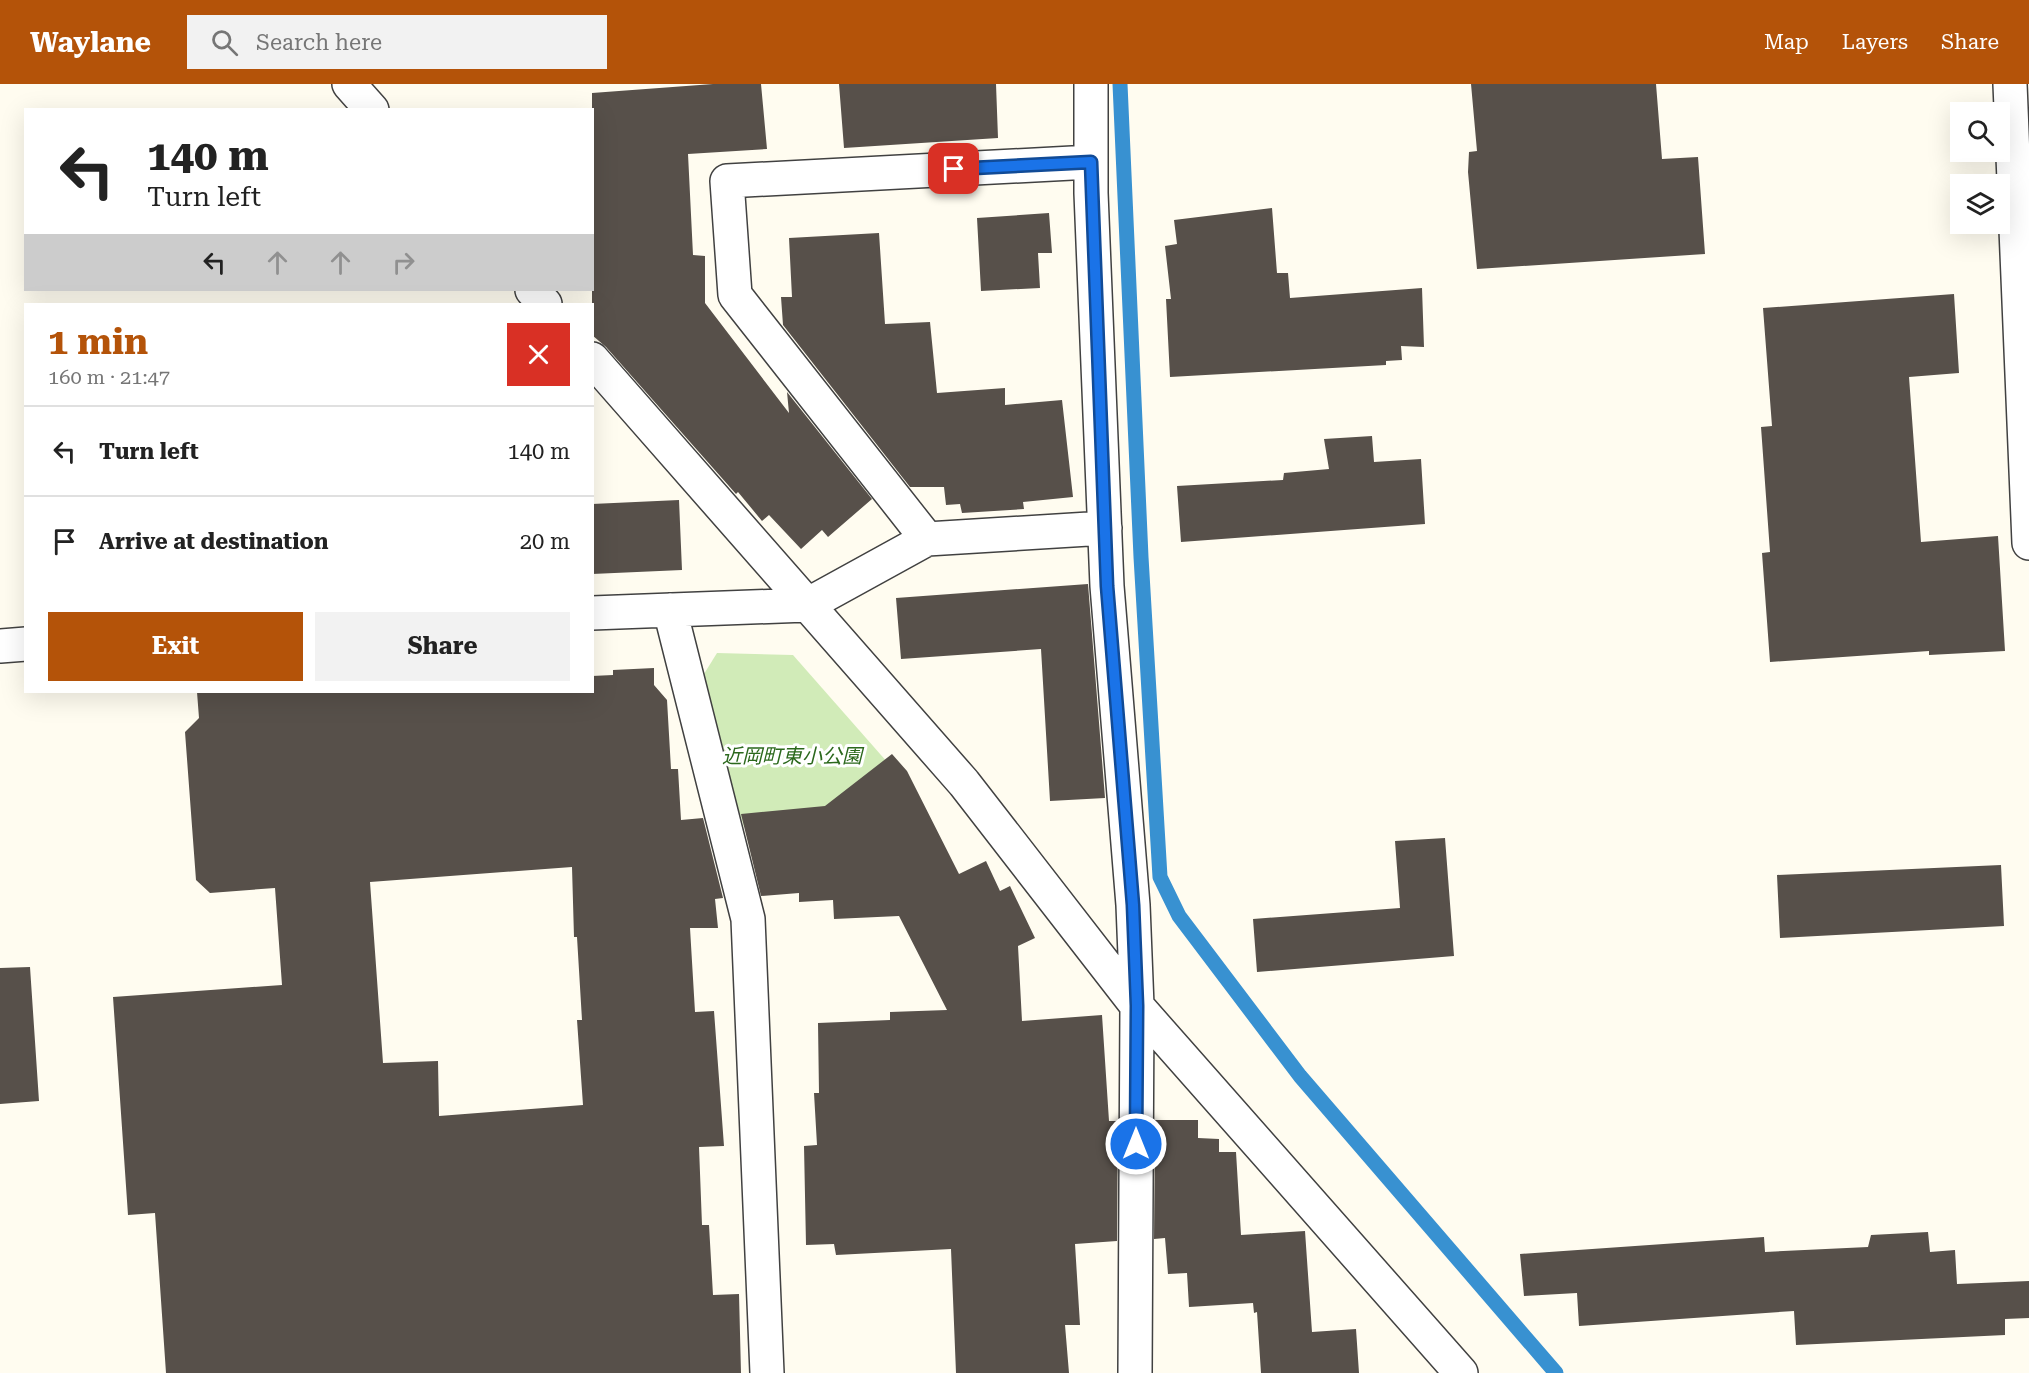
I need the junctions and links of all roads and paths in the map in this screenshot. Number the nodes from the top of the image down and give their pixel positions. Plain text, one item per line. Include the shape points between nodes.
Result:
1 (349, 84) edge
2 (1091, 84) edge
3 (2010, 84) edge
4 (370, 108) edge
5 (1091, 162) junction
6 (533, 291) edge
7 (544, 303) edge
8 (594, 360) edge
9 (1105, 528) junction
10 (927, 539) junction
11 (2029, 543) edge
12 (807, 605) junction
13 (670, 610) junction
14 (594, 613) edge
15 (24, 644) edge
16 (0, 646) edge
17 (1137, 1006) junction
18 (767, 1373) edge
19 (1135, 1373) edge
20 (1461, 1373) edge

1 - 4 street
2 - 5 street
3 - 11 street
5 - 9 street
5 - 10 street via 727,181 735,295
6 - 7 street
8 - 12 street
9 - 10 street
9 - 17 street
10 - 12 street
12 - 13 street
12 - 17 street via 964,783
13 - 14 street
13 - 18 street via 748,919
15 - 16 street
17 - 19 street
17 - 20 street

